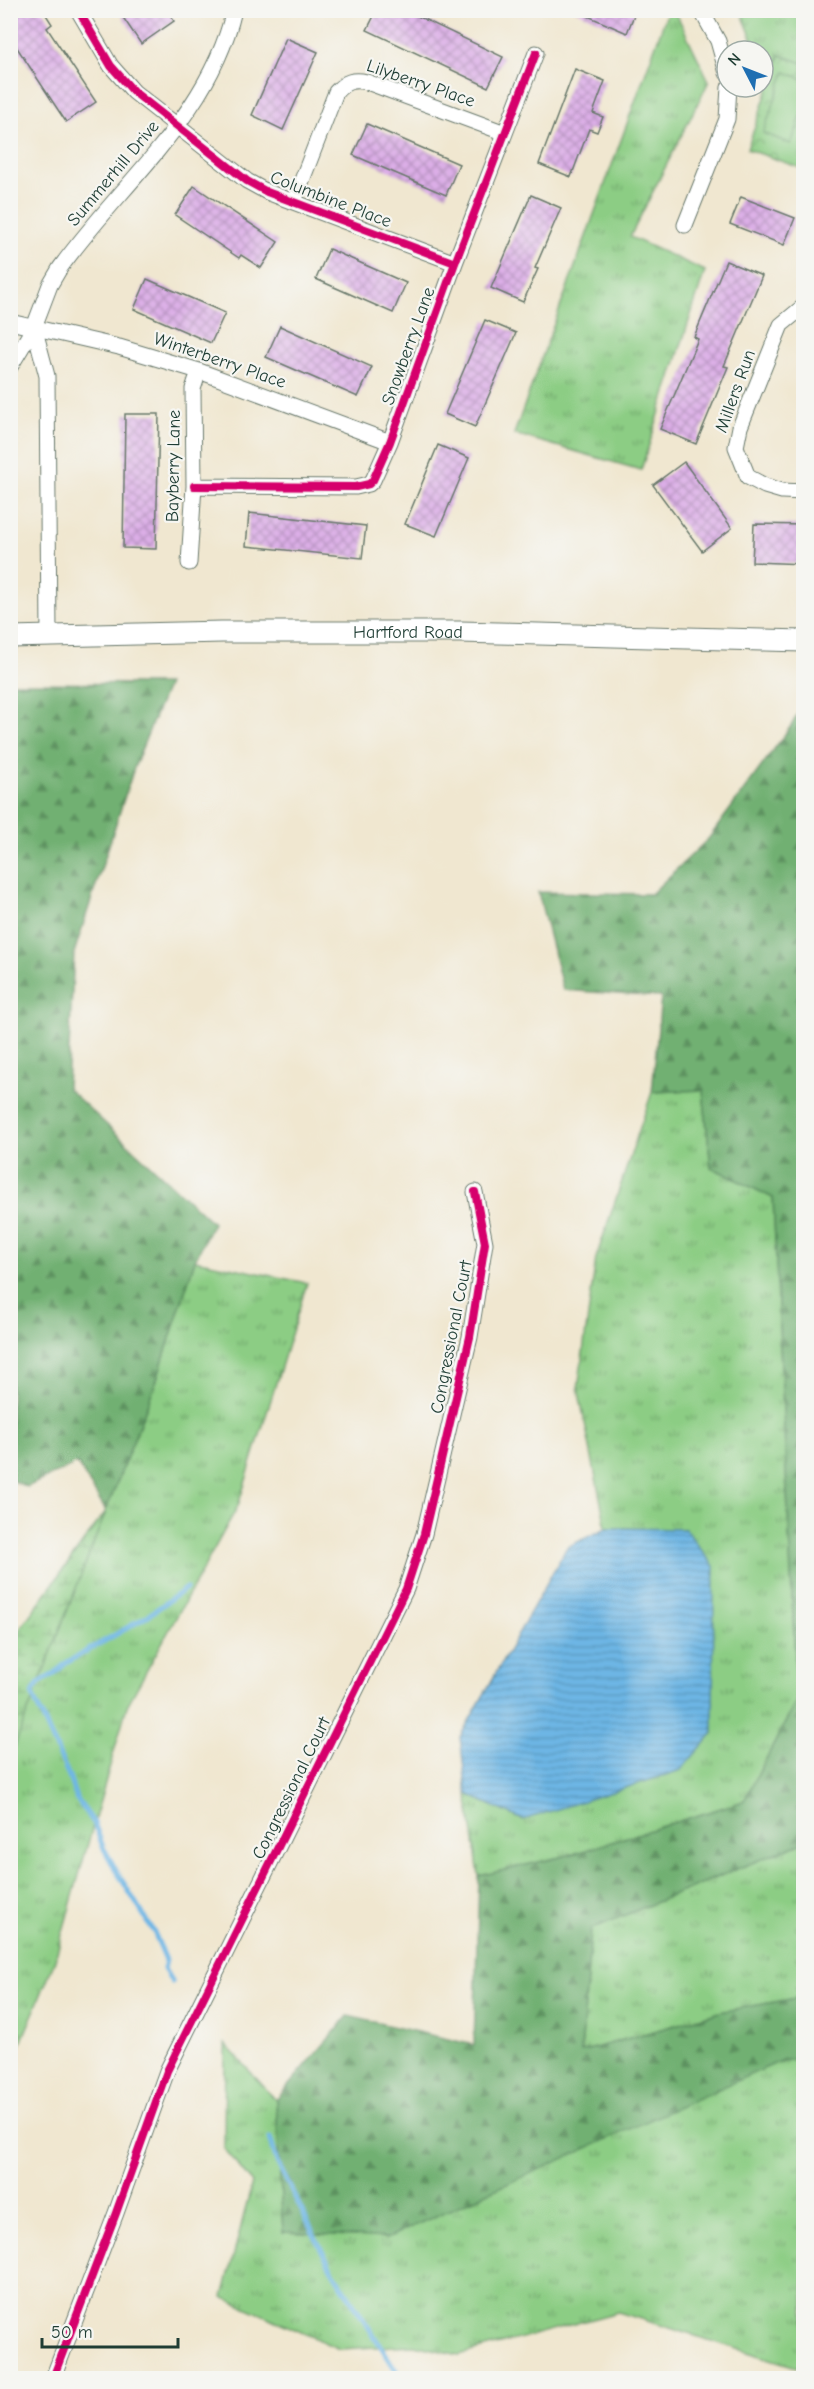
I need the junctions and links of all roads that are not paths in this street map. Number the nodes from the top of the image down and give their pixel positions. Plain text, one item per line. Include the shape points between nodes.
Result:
1 (78, 10) edge
2 (234, 10) edge
3 (701, 10) edge
4 (717, 39) edge
5 (536, 53) dead end
6 (728, 99) edge
7 (178, 127) junction
8 (505, 133) junction
9 (294, 201) junction
10 (685, 225) dead end
11 (455, 262) junction
12 (804, 306) edge
13 (10, 322) edge
14 (34, 327) junction
15 (10, 367) edge
16 (199, 371) junction
17 (390, 441) junction
18 (194, 486) junction
19 (804, 492) edge
20 (189, 563) dead end
21 (49, 636) junction
22 (10, 637) edge
23 (804, 641) edge
24 (476, 1192) dead end
25 (53, 2379) edge

1 - 7 street, Columbine Place via 111,66 134,93
2 - 7 street, Summerhill Drive via 210,74
3 - 4 street
5 - 8 street, Snowberry Lane
6 - 10 street via 727,119
7 - 9 street, Columbine Place via 247,181
7 - 14 street, Summerhill Drive via 73,250 50,285
8 - 9 street, Lilyberry Place via 367,82 349,81 336,92
8 - 11 street, Snowberry Lane
9 - 11 street, Columbine Place
11 - 17 street, Snowberry Lane
12 - 19 street, Millers Run via 781,325 740,427 736,447 748,477 782,492
13 - 14 street
14 - 15 street, Summerhill Drive
14 - 16 street, Winterberry Place
14 - 21 street via 47,376
16 - 17 street, Winterberry Place
16 - 18 street, Bayberry Lane via 193,389
17 - 18 street, Snowberry Lane via 373,480 363,486
18 - 20 street, Bayberry Lane
21 - 22 main road, Hartford Road
21 - 23 main road, Hartford Road via 460,632
24 - 25 street, Congressional Court via 485,1243 470,1337 424,1534 406,1589 167,2071

